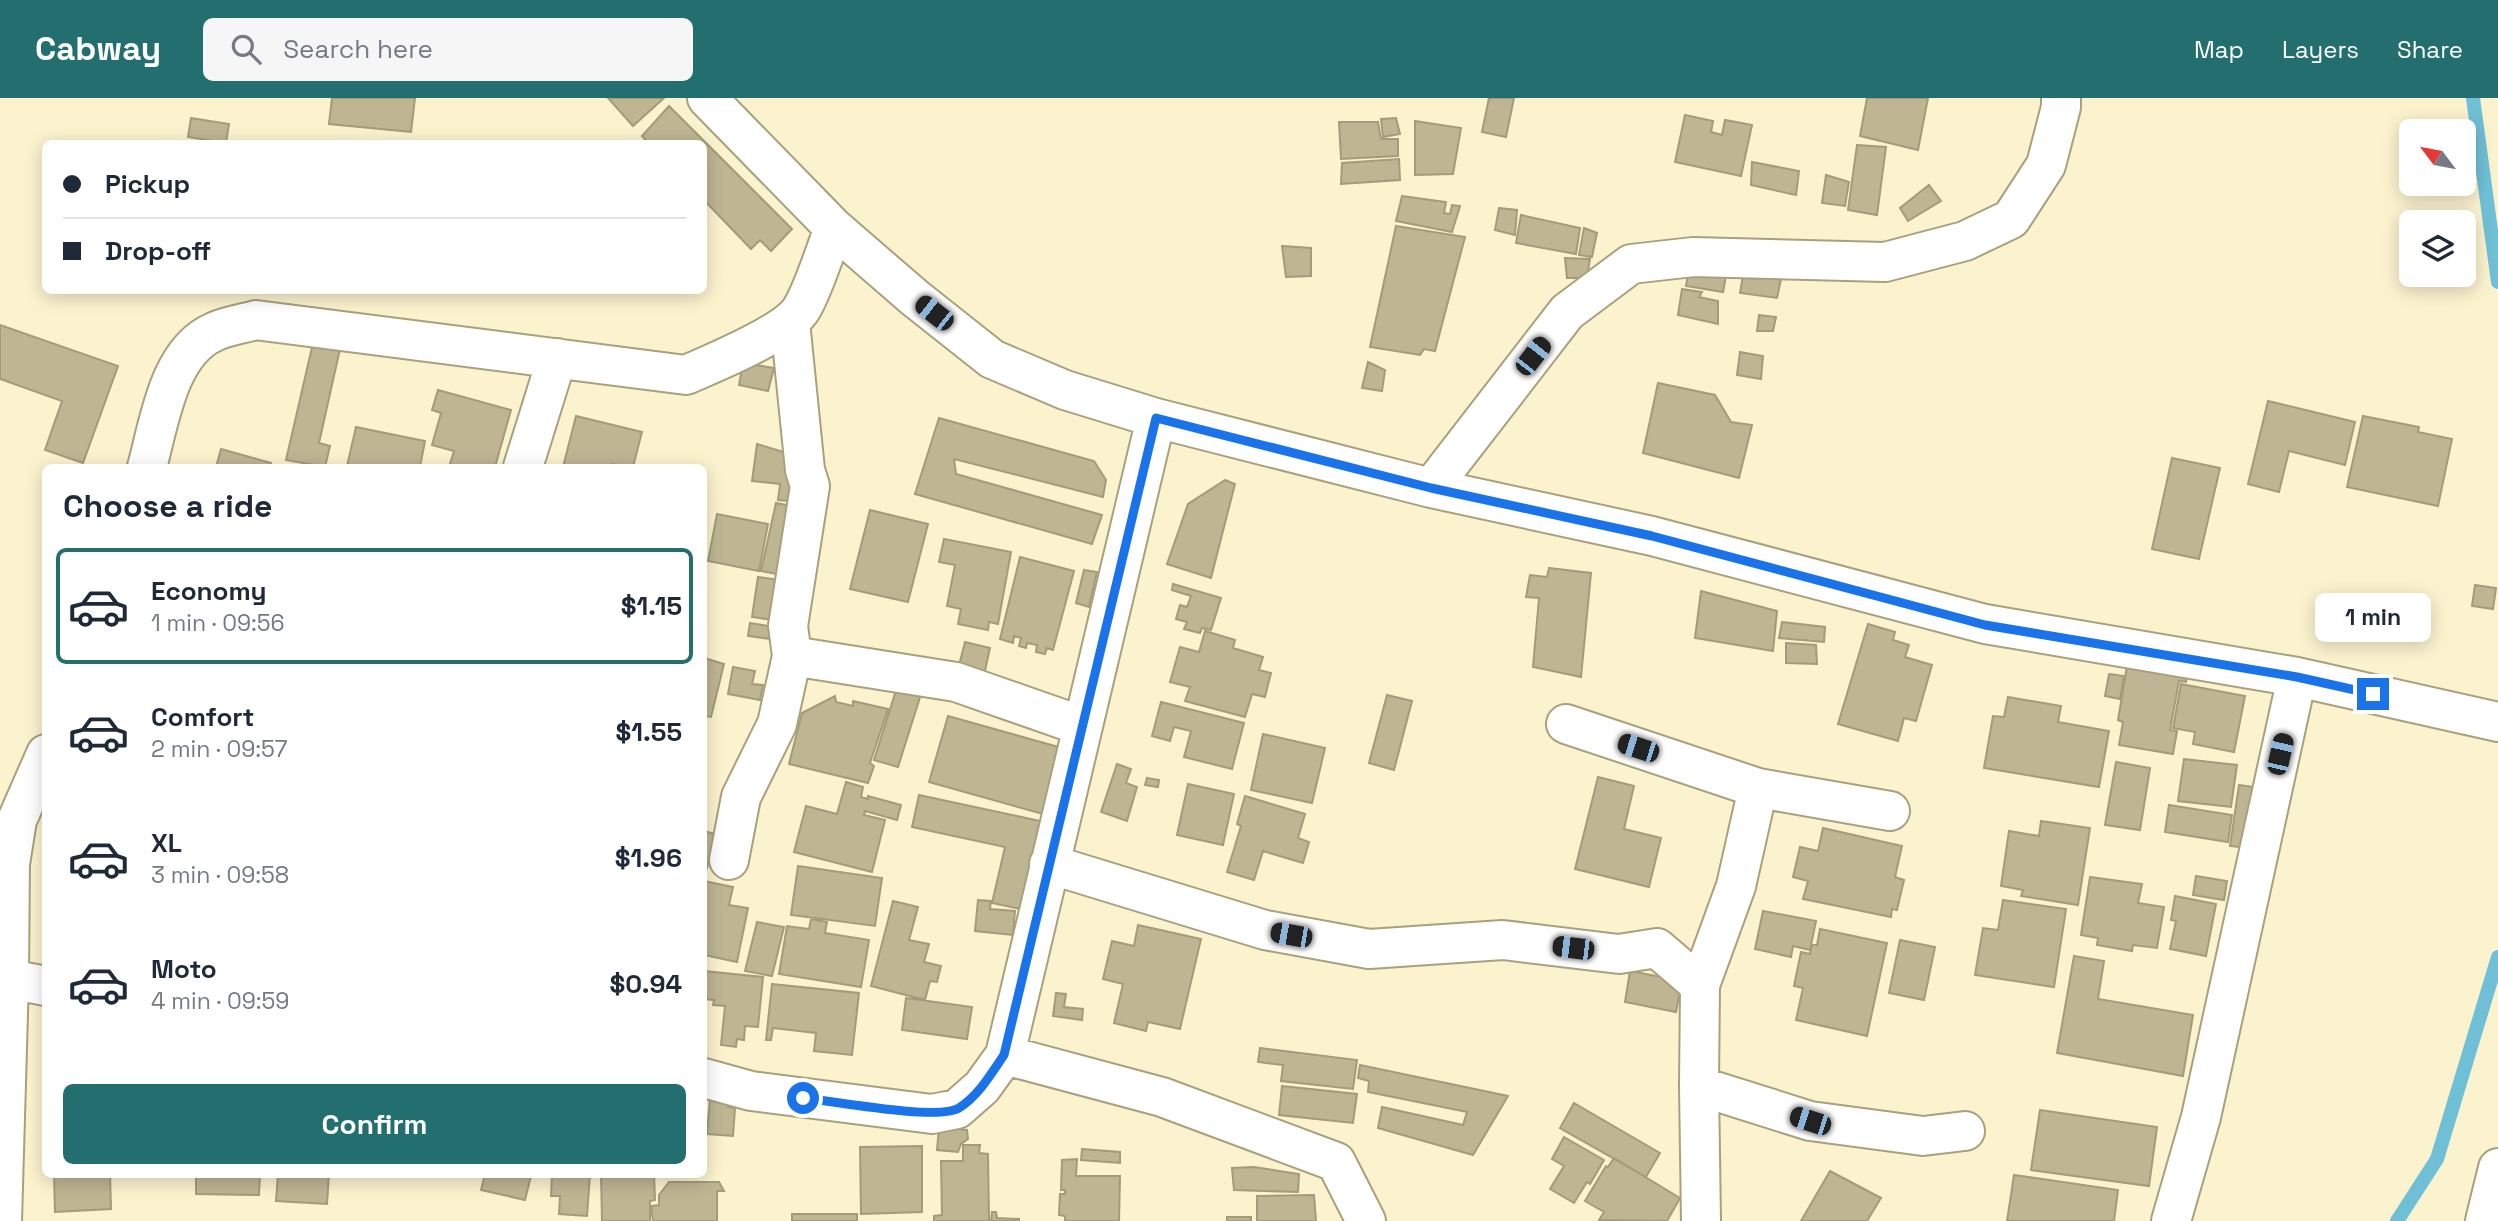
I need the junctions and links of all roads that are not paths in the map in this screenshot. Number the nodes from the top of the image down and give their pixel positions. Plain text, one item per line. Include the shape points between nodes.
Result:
1 (707, 98) edge
2 (2061, 98) edge
3 (834, 228) junction
4 (790, 322) junction
5 (557, 358) junction
6 (1156, 418) junction
7 (148, 464) edge
8 (524, 464) edge
9 (1431, 488) junction
10 (792, 656) junction
11 (2297, 677) junction
12 (2498, 722) edge
13 (1566, 724) dead end
14 (1082, 726) junction
15 (42, 763) edge
16 (1758, 789) junction
17 (1890, 811) dead end
18 (729, 860) dead end
19 (1049, 864) junction
20 (27, 983) edge
21 (1700, 985) junction
22 (1004, 1055) junction
23 (707, 1079) edge
24 (1699, 1086) junction
25 (1965, 1131) dead end
26 (2498, 1168) edge
27 (2, 1221) edge
28 (1366, 1221) edge
29 (1701, 1221) edge
30 (2171, 1221) edge
31 (2485, 1221) edge

1 - 3 street
2 - 9 street via 2046,165 2011,219 1965,241 1885,262 1693,257 1631,264 1567,312
3 - 4 street via 802,309
3 - 6 street via 992,359 1065,390
4 - 5 street via 686,375
4 - 10 street via 810,486 788,626
5 - 7 street via 256,320 214,332 190,348 169,387
5 - 8 street
6 - 9 street
6 - 14 street
9 - 11 street via 1652,536 1985,625
10 - 14 street via 956,682
10 - 18 street via 777,723 741,797
11 - 12 street
11 - 30 street via 2202,1117
13 - 16 street
14 - 19 street
15 - 20 street via 17,820 10,864
16 - 17 street
16 - 21 street via 1736,886
19 - 21 street via 1265,930 1369,949 1503,940 1619,954 1657,947
19 - 22 street
20 - 27 street
21 - 24 street
22 - 23 street via 982,1087 957,1110 932,1114 751,1091
22 - 28 street via 1162,1097 1336,1162
24 - 25 street via 1810,1121 1854,1129 1923,1136
24 - 29 street
26 - 31 street

